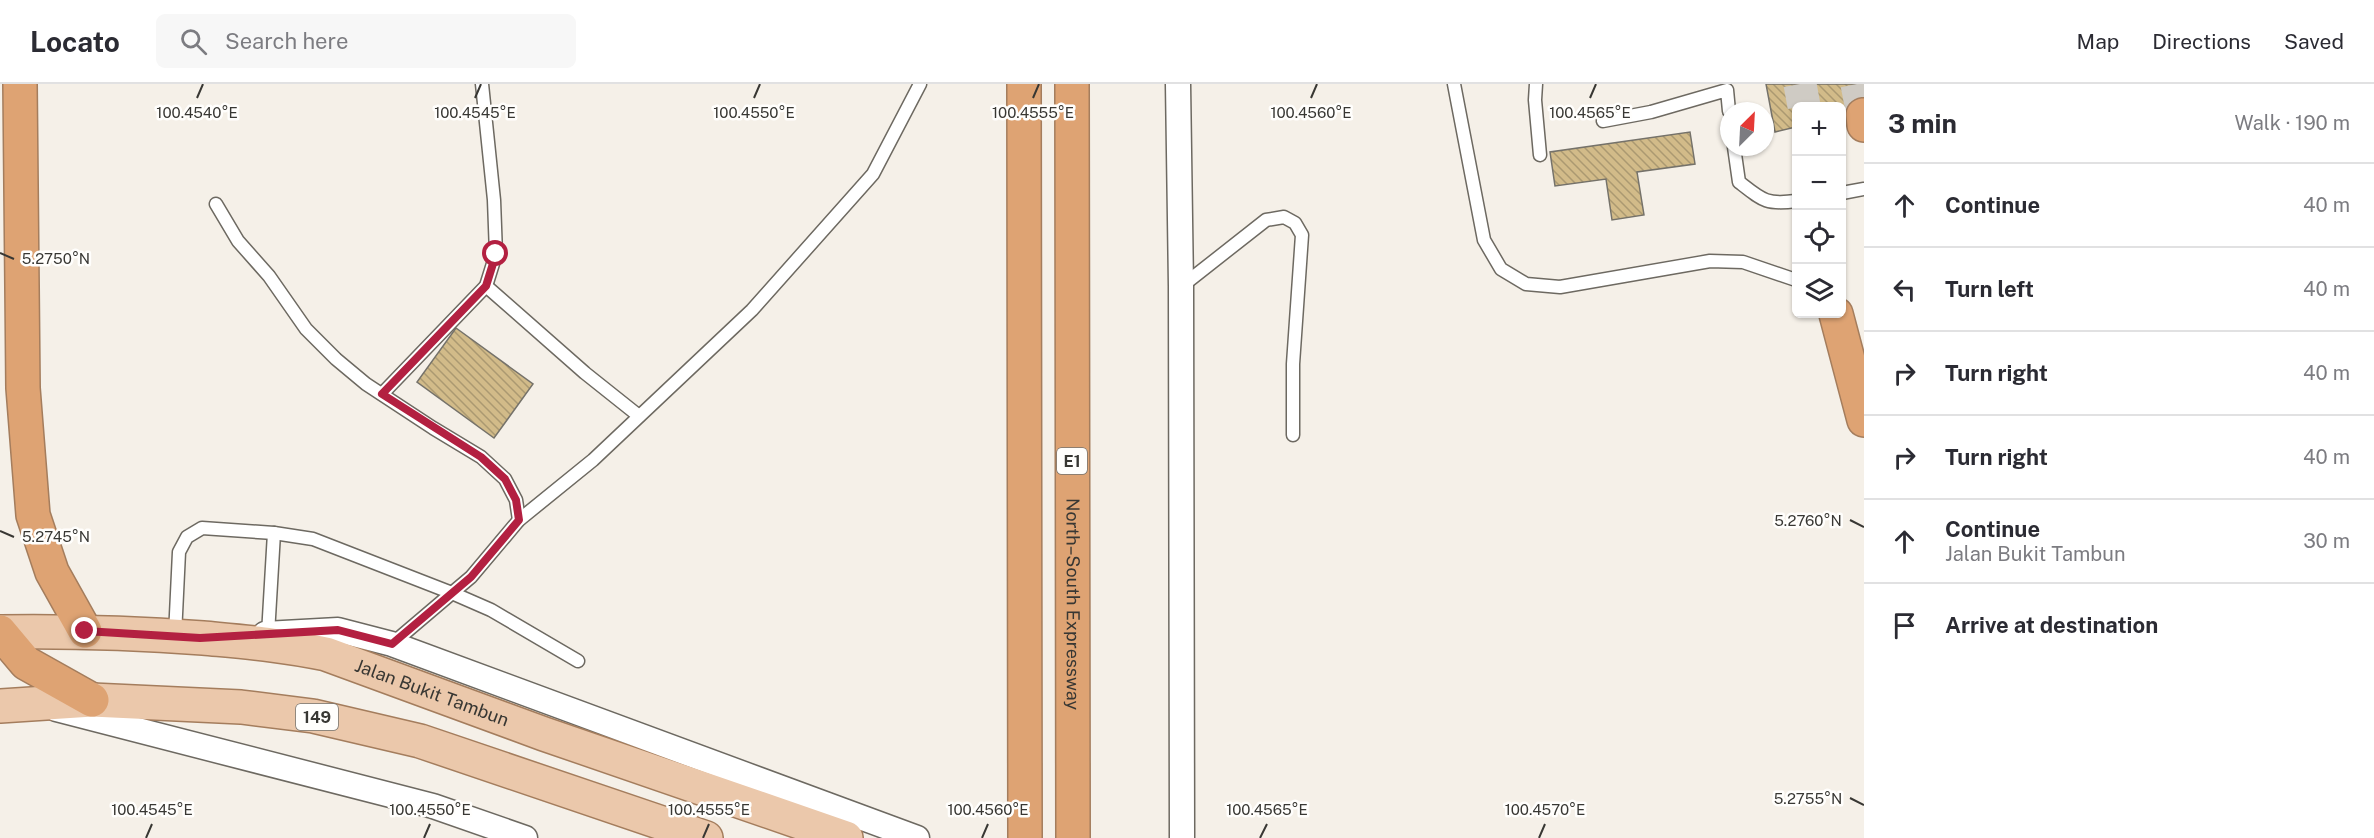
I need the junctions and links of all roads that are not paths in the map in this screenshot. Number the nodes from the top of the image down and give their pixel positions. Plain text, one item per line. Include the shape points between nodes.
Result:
1 (21, 84) edge
2 (482, 84) edge
3 (920, 84) edge
4 (1024, 84) edge
5 (1072, 84) edge
6 (1178, 84) edge
7 (1455, 84) edge
8 (1536, 84) edge
9 (1726, 87) edge
10 (1728, 102) edge
11 (1603, 121) dead end
12 (1540, 155) dead end
13 (1735, 156) edge
14 (1864, 189) edge
15 (1846, 192) edge
16 (1792, 202) edge
17 (216, 204) dead end
18 (1792, 278) edge
19 (486, 286) junction
20 (1181, 286) junction
21 (1837, 318) edge
22 (382, 394) junction
23 (639, 416) junction
24 (1864, 420) edge
25 (1293, 435) dead end
26 (519, 520) junction
27 (274, 532) junction
28 (452, 593) junction
29 (85, 631) junction
30 (0, 632) edge
31 (268, 634) junction
32 (188, 637) junction
33 (392, 644) junction
34 (578, 661) dead end
35 (92, 700) junction
36 (33, 704) junction
37 (0, 706) edge
38 (525, 838) edge
39 (706, 838) edge
40 (846, 838) edge
41 (917, 838) edge
42 (1025, 838) edge
43 (1073, 838) edge
44 (1182, 838) edge

1 - 29 highway via 22,388 33,515 52,572
2 - 19 lane via 496,254
3 - 23 lane via 873,174 752,310
4 - 42 highway
5 - 43 highway, North–South Expressway / E1
6 - 20 street
7 - 18 lane via 1484,240 1501,269 1526,285 1560,287 1710,261 1743,262
8 - 12 lane
9 - 10 lane
9 - 11 lane via 1651,112
13 - 16 lane via 1739,182 1775,204
14 - 15 lane
17 - 22 lane via 238,241 269,276 306,329 336,359
19 - 22 lane
19 - 23 lane
20 - 25 lane via 1266,220 1284,217 1295,223 1302,235 1293,364
20 - 44 street
21 - 24 highway
22 - 26 lane via 481,457 505,479 516,500
23 - 26 lane via 593,460
26 - 28 lane via 471,577
27 - 28 lane via 313,539
27 - 31 lane
27 - 32 lane via 202,528 187,537 179,552
28 - 33 lane
28 - 34 lane via 491,610
29 - 30 main road, Jalan Bukit Tambun
29 - 32 main road, Jalan Bukit Tambun
30 - 35 highway via 26,663
31 - 32 street
31 - 33 street via 338,630
32 - 40 main road, Jalan Bukit Tambun via 293,646 326,654
33 - 41 street
35 - 36 main road
35 - 39 main road, 149 via 241,707 313,716 420,741
36 - 37 main road
36 - 38 street via 433,806

